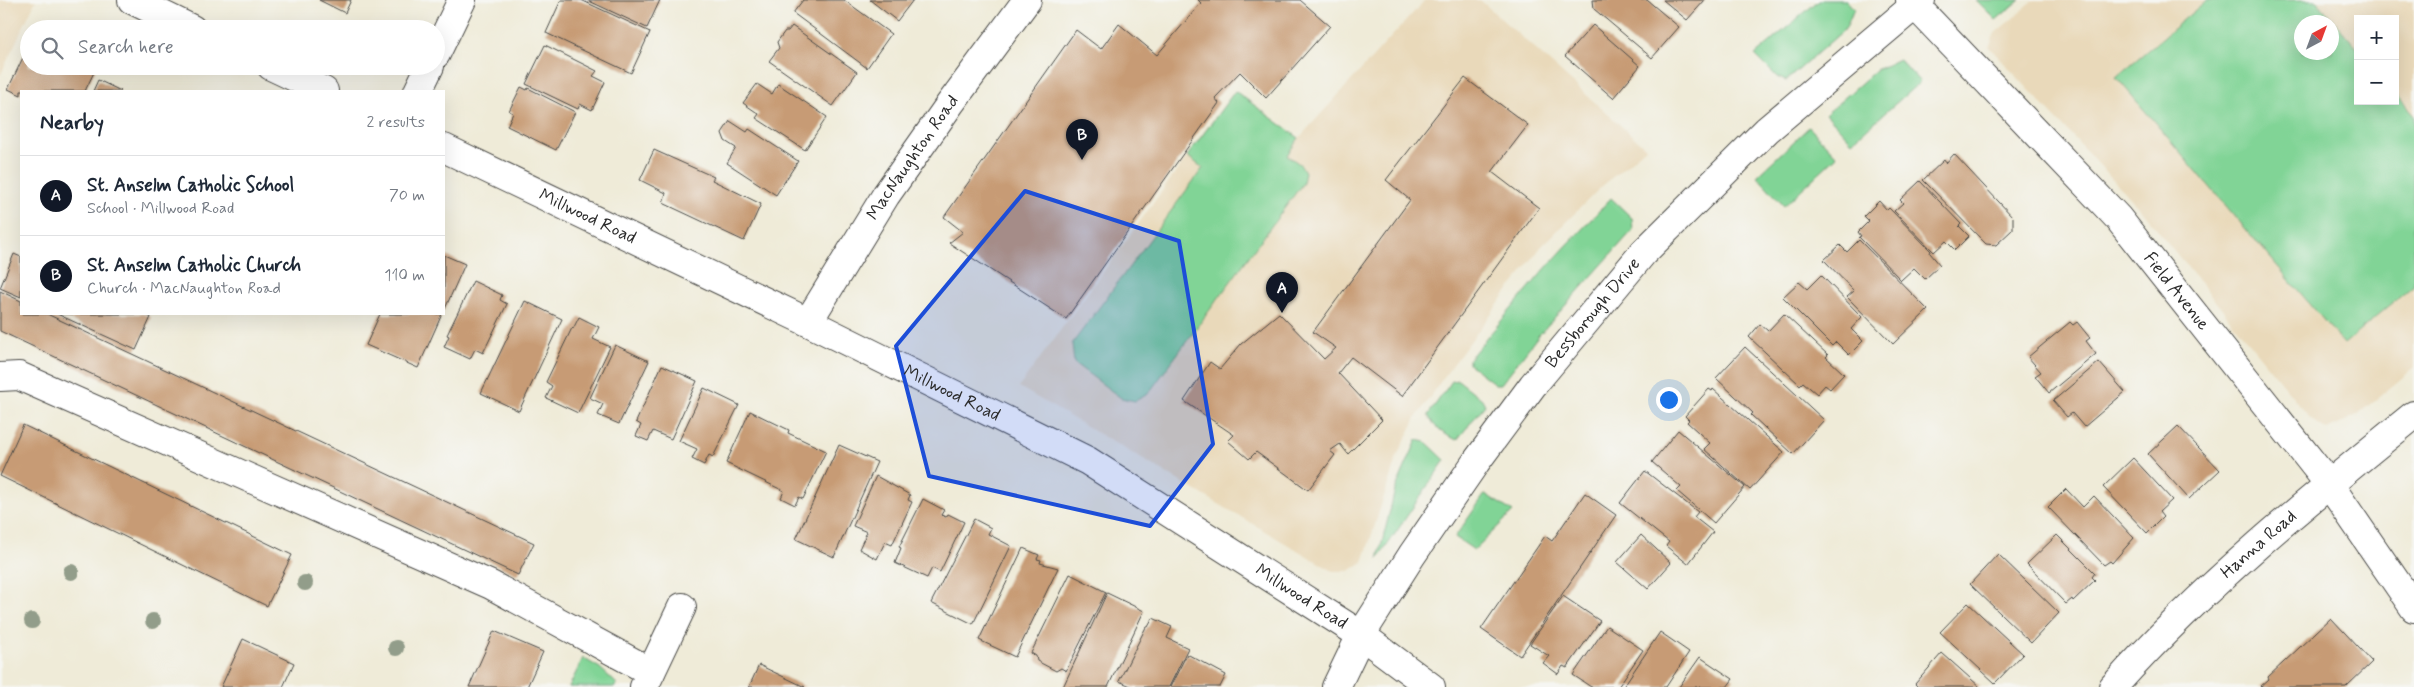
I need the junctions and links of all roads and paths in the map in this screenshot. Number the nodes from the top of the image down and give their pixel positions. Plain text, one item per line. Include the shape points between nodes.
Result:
1 (132, 0) edge
2 (462, 0) edge
3 (1028, 0) edge
4 (1915, 2) edge
5 (173, 20) edge
6 (445, 35) edge
7 (290, 75) edge
8 (426, 75) edge
9 (322, 90) edge
10 (418, 90) edge
11 (445, 148) edge
12 (808, 322) junction
13 (0, 377) edge
14 (2414, 415) edge
15 (2329, 484) junction
16 (682, 607) dead end
17 (2414, 608) edge
18 (1361, 635) junction
19 (648, 680) edge
20 (1336, 687) edge
21 (1431, 687) edge
22 (2113, 687) edge

1 - 5 street
2 - 6 street
3 - 12 street, MacNaughton Road via 886,195
4 - 15 street, Field Avenue via 2118,218
4 - 18 street, Bessborough Drive via 1767,130 1643,253 1533,385 1476,462
7 - 9 street
8 - 10 street
11 - 12 street, Millwood Road
12 - 18 street, Millwood Road via 1088,461
13 - 19 street via 19,376 491,585
14 - 15 street, Hanna Road
15 - 17 street, Field Avenue
15 - 22 street, Hanna Road via 2197,599
16 - 19 street
18 - 20 street, Bessborough Drive
18 - 21 street, Millwood Road

